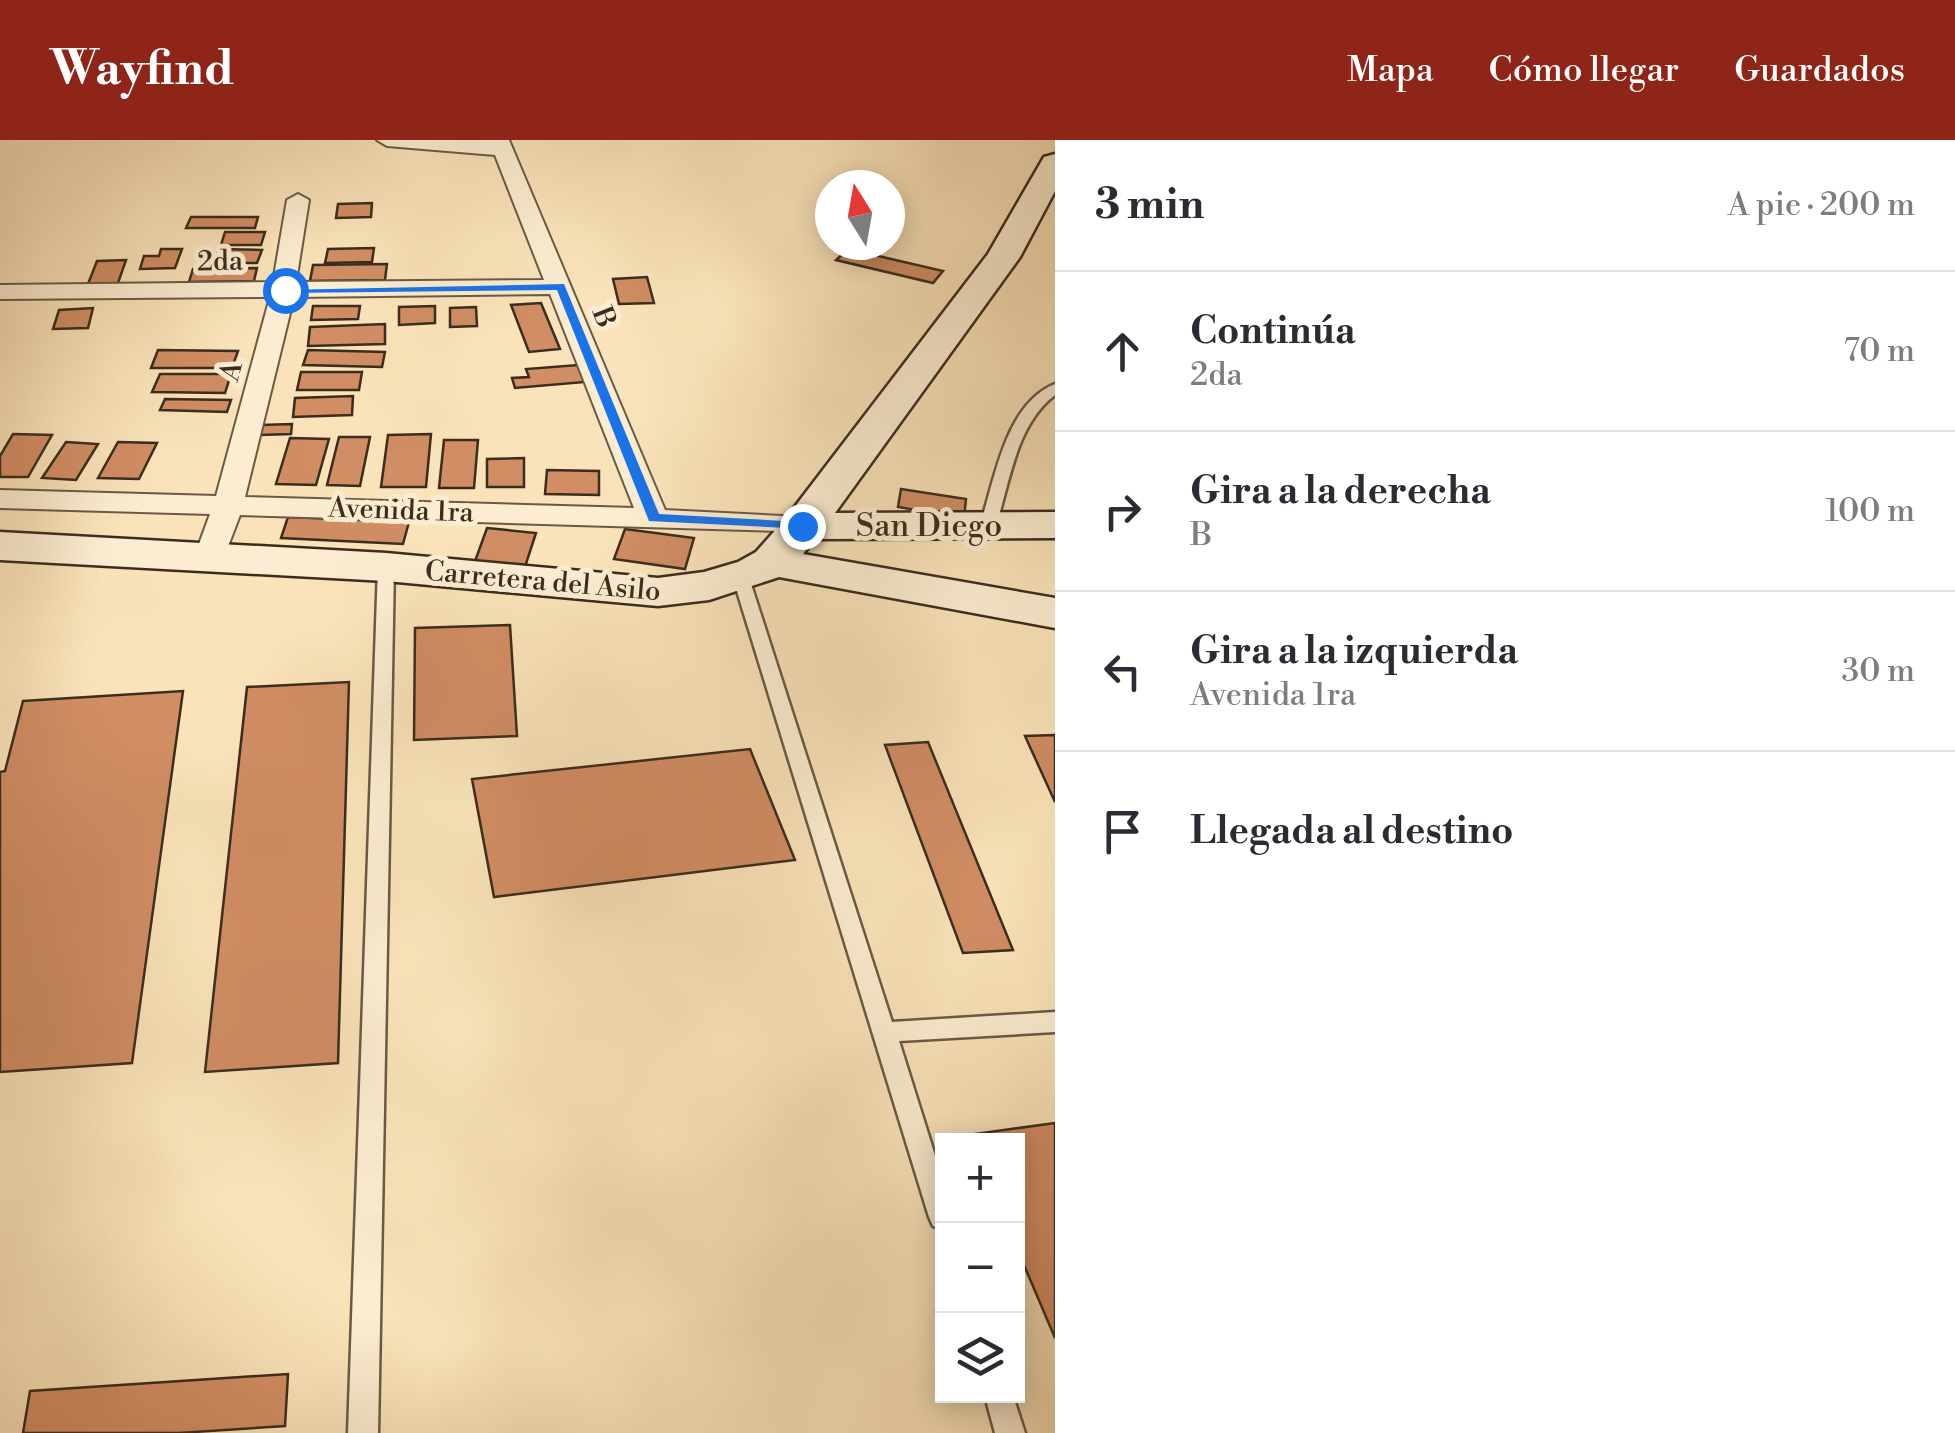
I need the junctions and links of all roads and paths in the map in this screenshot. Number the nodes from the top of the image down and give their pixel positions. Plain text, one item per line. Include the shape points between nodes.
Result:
1 (387, 140) edge
2 (501, 145) edge
3 (1055, 163) edge
4 (298, 200) dead end
5 (561, 286) junction
6 (285, 290) junction
7 (0, 292) edge
8 (1055, 388) edge
9 (0, 499) edge
10 (230, 504) junction
11 (654, 518) junction
12 (729, 522) junction
13 (988, 525) junction
14 (1055, 525) edge
15 (802, 526) junction
16 (0, 546) edge
17 (211, 556) junction
18 (386, 567) junction
19 (757, 570) junction
20 (1055, 613) edge
21 (1055, 1022) edge
22 (884, 1032) junction
23 (935, 1196) edge
24 (1001, 1403) edge
25 (364, 1433) edge
26 (1010, 1433) edge

1 - 2 street
2 - 5 street, B
3 - 15 street via 1003,257
4 - 6 street, A
5 - 6 street, 2da
5 - 11 street, B
6 - 7 street, 2da
6 - 10 street, A
8 - 13 lane via 1041,396 1020,430
9 - 10 street, Avenida 1ra
10 - 11 street, Avenida 1ra
10 - 17 street, A
11 - 12 street, Avenida 1ra
12 - 15 street, Avenida 1ra
12 - 19 street via 758,534 768,548
13 - 14 street, San Diego
13 - 15 street, San Diego
15 - 19 street
16 - 17 street, Carretera del Asilo
17 - 18 street, Carretera del Asilo
18 - 19 street, Carretera del Asilo via 658,592
18 - 25 lane
19 - 20 street, Carretera del Asilo
19 - 22 lane
21 - 22 lane
22 - 23 lane
24 - 26 lane

